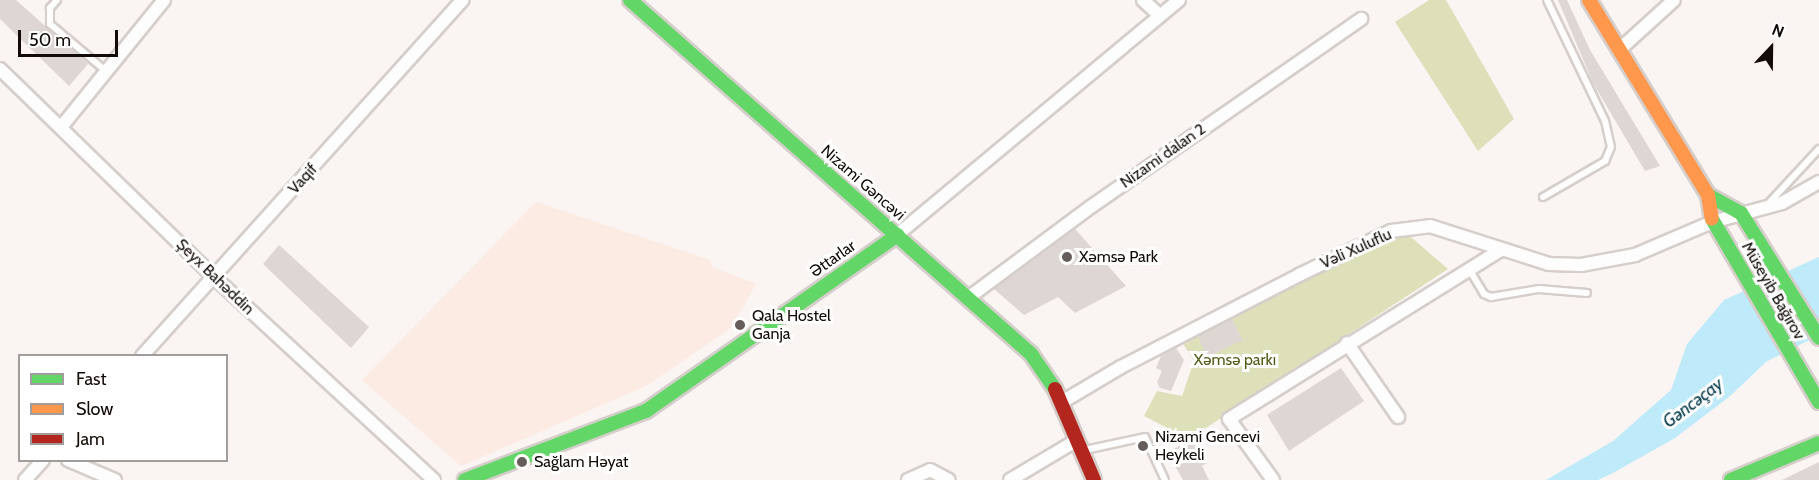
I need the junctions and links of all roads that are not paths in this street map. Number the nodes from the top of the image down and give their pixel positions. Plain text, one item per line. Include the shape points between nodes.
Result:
1 (57, 0) edge
2 (164, 0) edge
3 (462, 0) edge
4 (630, 0) edge
5 (1143, 0) edge
6 (1179, 0) edge
7 (1547, 0) edge
8 (1589, 0) edge
9 (1674, 0) edge
10 (1160, 16) junction
11 (1361, 19) dead end
12 (1619, 50) junction
13 (0, 69) edge
14 (106, 72) junction
15 (62, 126) junction
16 (1819, 149) edge
17 (1819, 182) edge
18 (1708, 195) junction
19 (1543, 197) dead end
20 (1764, 210) junction
21 (1741, 213) junction
22 (1712, 222) junction
23 (897, 235) junction
24 (1498, 251) junction
25 (1468, 269) junction
26 (214, 278) junction
27 (1587, 293) dead end
28 (968, 298) junction
29 (1819, 338) edge
30 (1347, 343) junction
31 (144, 354) edge
32 (1817, 399) edge
33 (1062, 402) junction
34 (1398, 417) dead end
35 (1819, 443) edge
36 (1079, 446) junction
37 (42, 462) edge
38 (73, 462) edge
39 (25, 480) edge
40 (115, 480) edge
41 (434, 480) edge
42 (465, 480) edge
43 (908, 480) edge
44 (949, 480) edge
45 (1010, 480) edge
46 (1094, 480) edge
47 (1164, 480) edge
48 (1273, 480) edge
49 (1731, 480) edge

1 - 14 lane via 50,8 50,24
2 - 14 street
3 - 26 street, Vaqif
4 - 23 street, Nizami Gəncəvi
5 - 10 street
6 - 10 street, Əttarlar
7 - 19 lane via 1605,121 1611,147 1605,161
8 - 12 street, Müseyib Bağırov
9 - 12 street
10 - 23 street, Əttarlar
11 - 28 street, Nizami dalan 2 via 1092,206
12 - 18 street, Müseyib Bağırov
13 - 15 street, Şeyx Bahəddin
14 - 15 street
15 - 26 street, Şeyx Bahəddin
16 - 20 lane
17 - 20 street, Vəli Xuluflu via 1802,195
18 - 21 street, Müseyib Bağırov
18 - 22 street, Müseyib Bağırov
20 - 21 street, Vəli Xuluflu
21 - 22 street, Vəli Xuluflu
21 - 29 street, Müseyib Bağırov
22 - 24 street, Vəli Xuluflu via 1635,255 1581,266 1549,264
22 - 32 street, Müseyib Bağırov
23 - 28 street, Nizami Gəncəvi
23 - 42 street, Əttarlar via 646,411
24 - 25 street
24 - 33 street, Vəli Xuluflu via 1466,236 1430,226 1391,231 1288,280
25 - 27 lane via 1484,294 1491,297 1539,289
25 - 30 street
26 - 31 street, Vaqif
26 - 41 street, Şeyx Bahəddin
28 - 33 street, Nizami Gəncəvi via 1030,354
30 - 34 street
30 - 48 street via 1229,418
33 - 36 street, Nizami Gəncəvi
35 - 49 street
36 - 45 street
36 - 46 street
36 - 47 lane via 1144,437
37 - 39 street
38 - 40 street
43 - 44 street via 930,470

